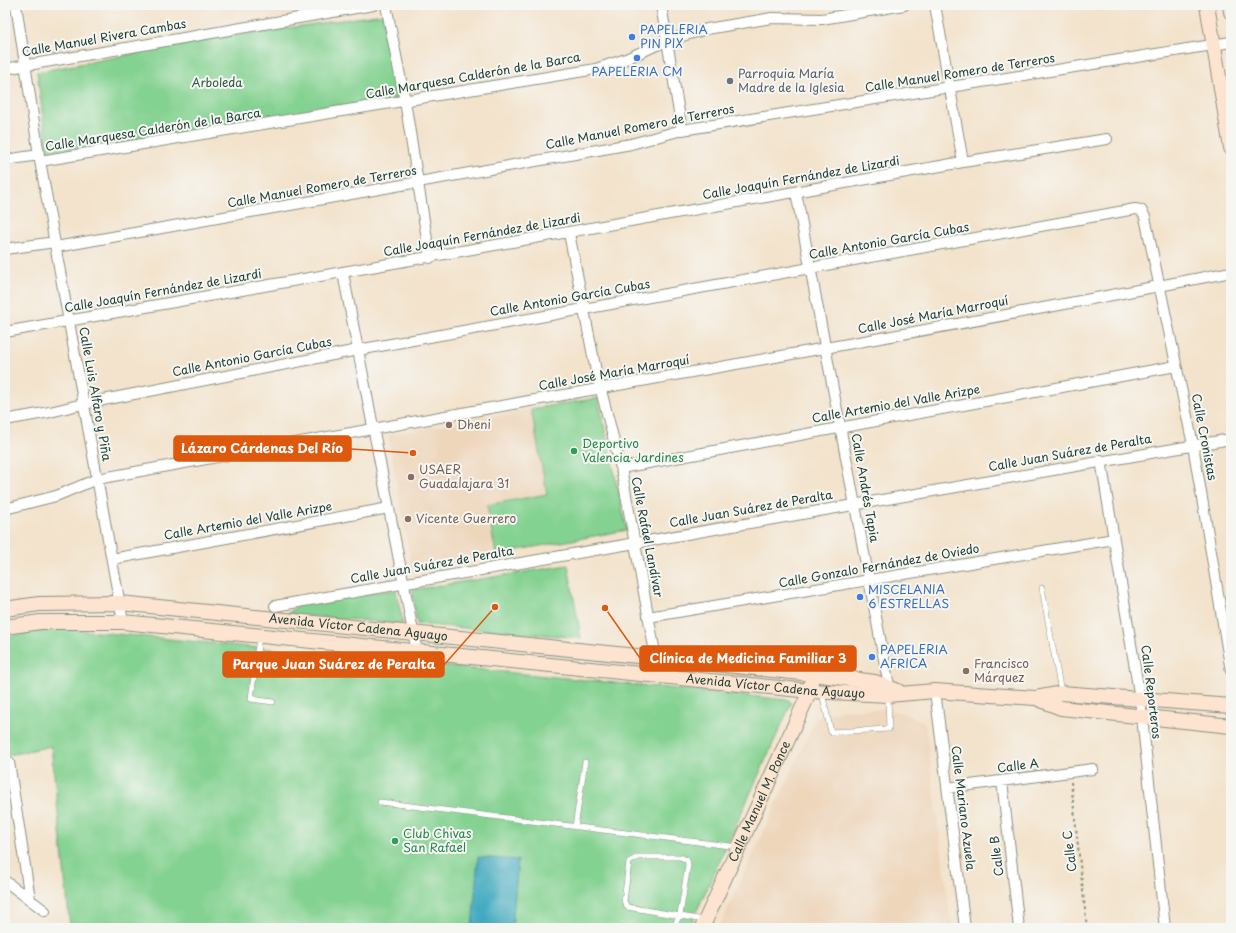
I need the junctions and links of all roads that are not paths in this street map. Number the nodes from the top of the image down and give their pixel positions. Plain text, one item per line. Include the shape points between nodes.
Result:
1 (16, 5) edge
2 (373, 5) edge
3 (386, 5) edge
4 (661, 5) edge
5 (904, 5) edge
6 (935, 5) edge
7 (1207, 5) edge
8 (1230, 5) edge
9 (1231, 12) edge
10 (668, 40) junction
11 (1231, 42) edge
12 (1213, 44) junction
13 (24, 65) junction
14 (5, 69) edge
15 (950, 88) junction
16 (405, 101) junction
17 (682, 130) junction
18 (1107, 139) dead end
19 (1231, 148) edge
20 (40, 158) junction
21 (5, 160) edge
22 (963, 162) junction
23 (418, 183) junction
24 (796, 192) junction
25 (1141, 210) joint
26 (569, 233) junction
27 (55, 244) junction
28 (5, 249) edge
29 (430, 258) junction
30 (811, 268) junction
31 (343, 272) junction
32 (1231, 272) edge
33 (1160, 286) junction
34 (583, 309) junction
35 (69, 321) junction
36 (5, 332) edge
37 (825, 348) junction
38 (358, 350) junction
39 (1176, 366) junction
40 (601, 389) junction
41 (83, 404) junction
42 (5, 420) edge
43 (373, 428) junction
44 (841, 428) junction
45 (1231, 439) edge
46 (1193, 445) junction
47 (1101, 460) junction
48 (620, 468) junction
49 (97, 479) junction
50 (855, 504) junction
51 (389, 508) junction
52 (5, 509) edge
53 (1114, 539) junction
54 (634, 543) junction
55 (112, 559) junction
56 (869, 581) junction
57 (403, 583) junction
58 (1042, 588) dead end
59 (120, 603) junction
60 (276, 606) dead end
61 (5, 609) edge
62 (648, 617) junction
63 (123, 622) junction
64 (5, 627) edge
65 (413, 634) junction
66 (259, 636) junction
67 (417, 652) junction
68 (656, 658) junction
69 (1231, 671) edge
70 (812, 674) junction
71 (816, 691) junction
72 (893, 691) junction
73 (935, 691) junction
74 (1061, 693) junction
75 (1035, 698) junction
76 (1140, 699) junction
77 (273, 702) dead end
78 (1231, 706) edge
79 (1141, 717) junction
80 (1231, 726) edge
81 (9, 762) dead end
82 (585, 762) dead end
83 (1093, 769) dead end
84 (1002, 781) junction
85 (947, 788) junction
86 (380, 802) dead end
87 (575, 827) junction
88 (739, 847) junction
89 (5, 882) edge
90 (30, 899) junction
91 (45, 911) dead end
92 (680, 915) junction
93 (704, 924) edge
94 (673, 928) edge
95 (965, 928) edge
96 (1019, 928) edge
97 (1165, 928) edge

1 - 13 street, Calle Luis Alfaro y Piña
2 - 13 street, Calle Manuel Rivera Cambas
3 - 16 street
4 - 10 street
5 - 10 street, Calle Marquesa Calderón de la Barca via 822,19 772,18 750,21
6 - 15 street
7 - 12 street
8 - 9 street
10 - 16 street, Calle Marquesa Calderón de la Barca via 626,59 596,68
10 - 17 street
11 - 12 street, Calle Manuel Romero de Terreros
12 - 15 street, Calle Manuel Romero de Terreros
12 - 19 street
13 - 14 street, Calle Manuel Rivera Cambas
13 - 20 street, Calle Luis Alfaro y Piña
15 - 17 street, Calle Manuel Romero de Terreros
15 - 22 street
16 - 20 street, Calle Marquesa Calderón de la Barca
16 - 23 street
17 - 23 street, Calle Manuel Romero de Terreros via 631,144
18 - 22 street, Calle Joaquín Fernández de Lizardi
20 - 21 street, Calle Marquesa Calderón de la Barca
20 - 27 street, Calle Luis Alfaro y Piña
22 - 24 street, Calle Joaquín Fernández de Lizardi
23 - 27 street, Calle Manuel Romero de Terreros
23 - 29 street
24 - 26 street, Calle Joaquín Fernández de Lizardi
24 - 30 street, Calle Andrés Tapia
25 - 30 street, Calle Antonio García Cubas via 1135,209
25 - 33 street, Calle Cronistas via 1145,216
26 - 29 street, Calle Joaquín Fernández de Lizardi
26 - 34 street, Calle Rafael Landívar
27 - 28 street, Calle Manuel Romero de Terreros
27 - 35 street, Calle Luis Alfaro y Piña
29 - 31 street, Calle Joaquín Fernández de Lizardi
30 - 34 street, Calle Antonio García Cubas
30 - 37 street, Calle Andrés Tapia
31 - 35 street, Calle Joaquín Fernández de Lizardi
31 - 38 street
32 - 33 street, Calle José María Marroquí
33 - 37 street, Calle José María Marroquí
33 - 39 street, Calle Cronistas
34 - 38 street, Calle Antonio García Cubas
34 - 40 street, Calle Rafael Landívar
35 - 36 street, Calle Joaquín Fernández de Lizardi
35 - 41 street, Calle Luis Alfaro y Piña
37 - 40 street, Calle José María Marroquí
37 - 44 street, Calle Andrés Tapia
38 - 41 street, Calle Antonio García Cubas
38 - 43 street
39 - 44 street, Calle Artemio del Valle Arizpe
39 - 46 street, Calle Cronistas
40 - 43 street, Calle José María Marroquí
40 - 48 street, Calle Rafael Landívar
41 - 42 street, Calle Antonio García Cubas
41 - 49 street, Calle Luis Alfaro y Piña
43 - 49 street, Calle José María Marroquí
43 - 51 street
44 - 48 street, Calle Artemio del Valle Arizpe
44 - 50 street, Calle Andrés Tapia
45 - 46 street, Calle Juan Suárez de Peralta
46 - 47 street, Calle Juan Suárez de Peralta
46 - 69 street, Calle Cronistas
47 - 50 street, Calle Juan Suárez de Peralta
47 - 53 street, Calle Reporteros
48 - 54 street, Calle Rafael Landívar
49 - 52 street, Calle José María Marroquí via 56,496
49 - 55 street, Calle Luis Alfaro y Piña
50 - 54 street, Calle Juan Suárez de Peralta
50 - 56 street, Calle Andrés Tapia
51 - 55 street, Calle Artemio del Valle Arizpe
51 - 57 street
53 - 56 street, Calle Gonzalo Fernández de Oviedo
53 - 76 street, Calle Reporteros
54 - 57 street, Calle Juan Suárez de Peralta
54 - 62 street, Calle Rafael Landívar
55 - 59 street, Calle Luis Alfaro y Piña
56 - 62 street, Calle Gonzalo Fernández de Oviedo
56 - 72 street, Calle Andrés Tapia
57 - 60 street, Calle Juan Suárez de Peralta
57 - 65 street
58 - 74 lane
59 - 61 street, Avenida Víctor Cadena Aguayo via 40,604
59 - 63 street, Calle Luis Alfaro y Piña
59 - 65 street, Avenida Víctor Cadena Aguayo
62 - 68 street, Calle Rafael Landívar
63 - 64 street, Avenida Víctor Cadena Aguayo via 40,622
63 - 66 street, Avenida Víctor Cadena Aguayo
65 - 67 street
65 - 68 street, Avenida Víctor Cadena Aguayo
66 - 67 street, Avenida Víctor Cadena Aguayo
66 - 77 lane via 251,699
67 - 71 street, Avenida Víctor Cadena Aguayo
68 - 70 street, Avenida Víctor Cadena Aguayo
70 - 71 street, Calle Manuel M. Ponce
70 - 72 street, Avenida Víctor Cadena Aguayo via 875,682
71 - 72 street, Avenida Víctor Cadena Aguayo
71 - 72 lane via 831,732 889,729
71 - 88 street, Calle Manuel M. Ponce
72 - 73 street, Avenida Víctor Cadena Aguayo
73 - 75 street, Avenida Víctor Cadena Aguayo
73 - 85 street, Calle Mariano Azuela
74 - 75 street, Avenida Víctor Cadena Aguayo
74 - 76 street, Avenida Víctor Cadena Aguayo
75 - 79 street, Avenida Víctor Cadena Aguayo via 1061,708
76 - 78 street, Avenida Víctor Cadena Aguayo
76 - 79 street, Calle Reporteros
79 - 80 street, Avenida Víctor Cadena Aguayo
79 - 97 street, Calle Reporteros
81 - 90 street
82 - 87 lane
83 - 84 street, Calle A
84 - 85 street, Calle A
84 - 96 street, Calle B
85 - 95 street, Calle Mariano Azuela
86 - 87 lane
87 - 88 lane
88 - 93 street, Calle Manuel M. Ponce
89 - 90 street
90 - 91 street
92 - 92 lane via 627,907 624,901 629,862 638,857 680,857 687,860
92 - 93 lane
92 - 94 lane

